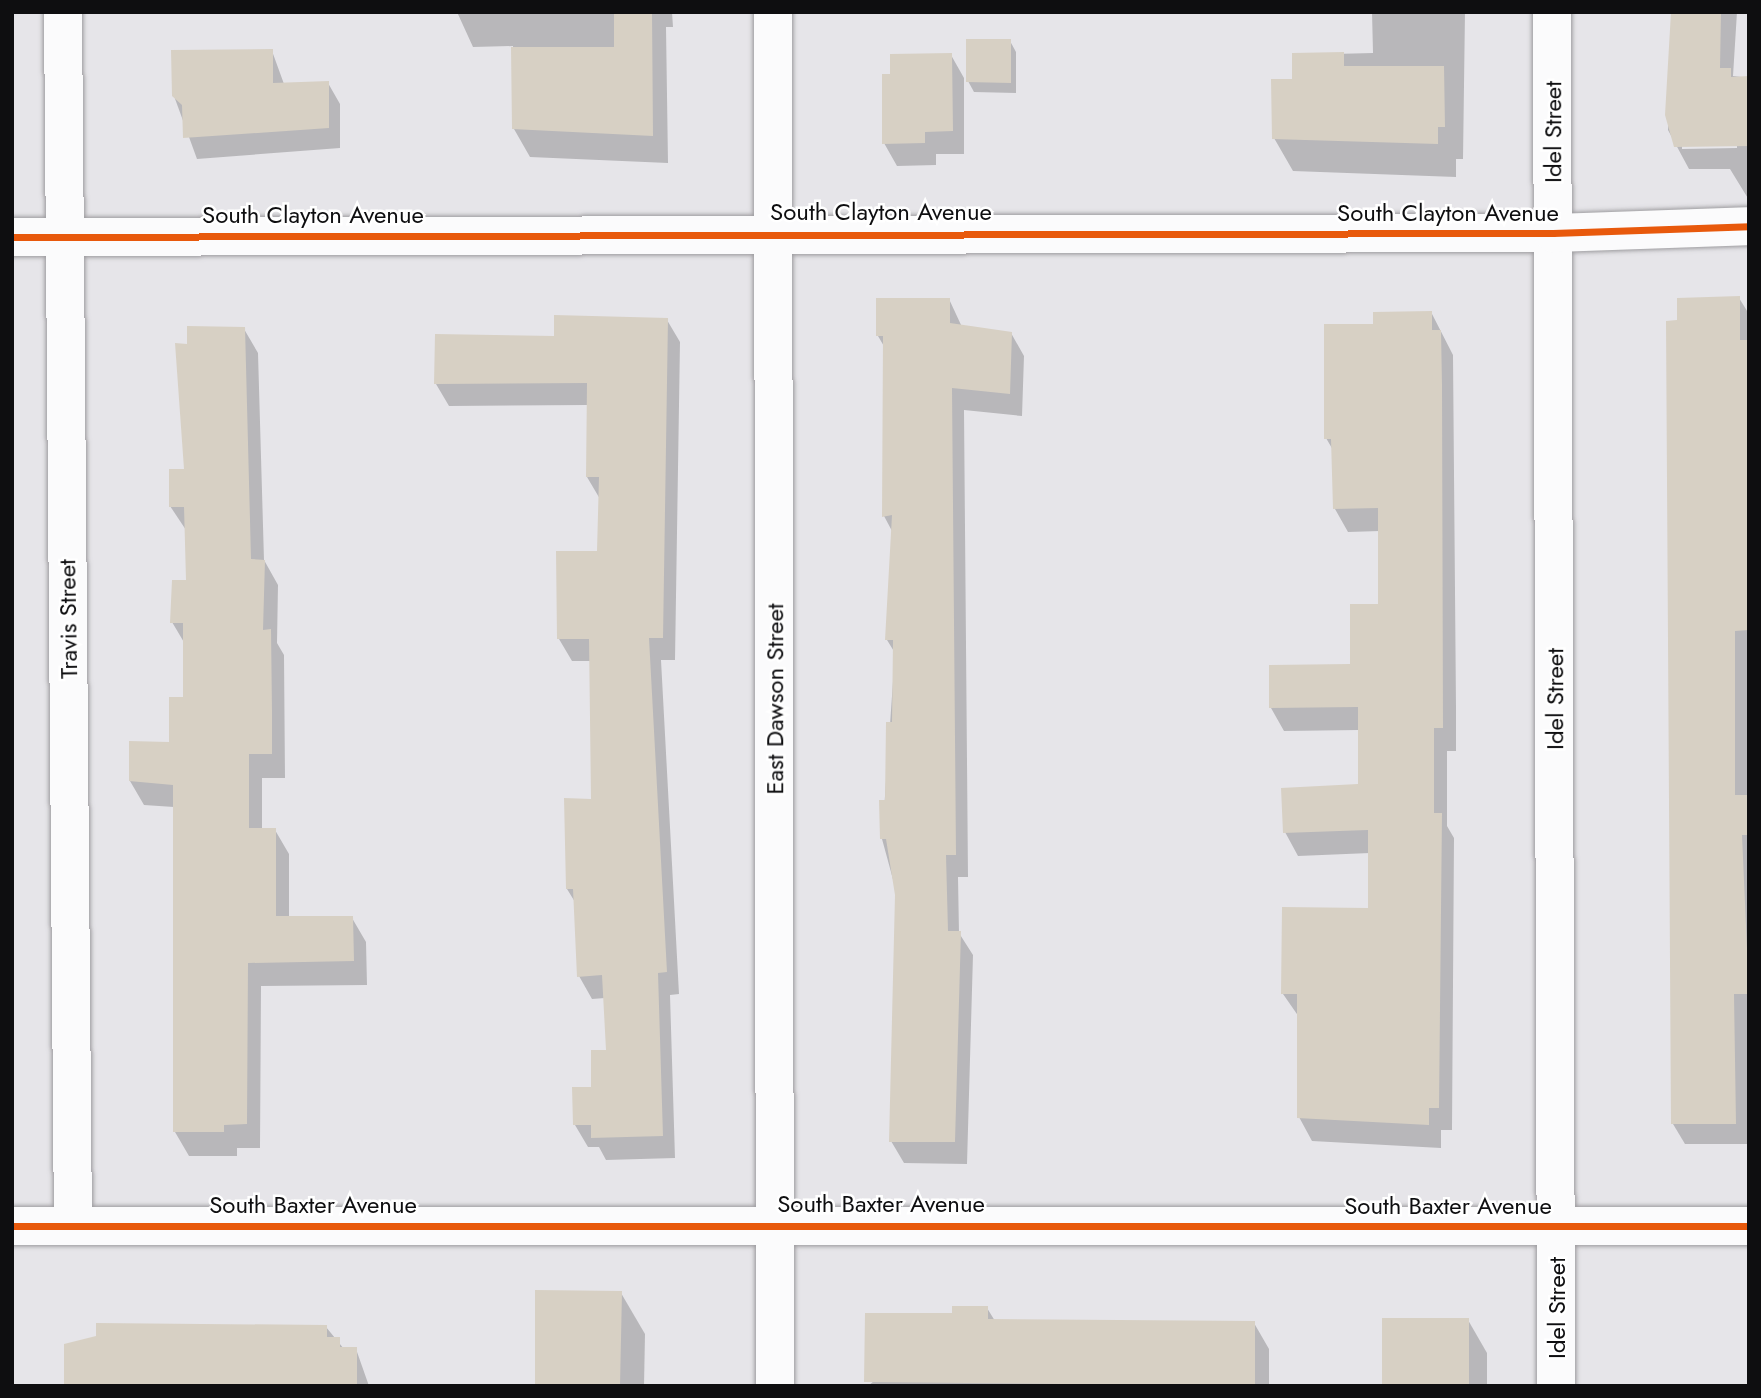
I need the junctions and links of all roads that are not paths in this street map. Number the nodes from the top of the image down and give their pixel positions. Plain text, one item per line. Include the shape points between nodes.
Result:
1 (63, 12) edge
2 (773, 12) edge
3 (1552, 12) edge
4 (1749, 226) edge
5 (774, 230) junction
6 (1553, 233) junction
7 (12, 237) edge
8 (65, 237) junction
9 (775, 1222) junction
10 (74, 1225) junction
11 (12, 1226) edge
12 (1557, 1226) junction
13 (1749, 1226) edge
14 (775, 1386) edge
15 (1556, 1386) edge

1 - 8 street, Travis Street
2 - 5 street, East Dawson Street
3 - 6 street, Idel Street
4 - 6 street, South Clayton Avenue
5 - 6 street, South Clayton Avenue
5 - 8 street, South Clayton Avenue
5 - 9 street, East Dawson Street
6 - 12 street, Idel Street
7 - 8 street, South Clayton Avenue
8 - 10 street, Travis Street
9 - 10 street, South Baxter Avenue
9 - 12 street, South Baxter Avenue
9 - 14 street, East Dawson Street
10 - 11 street, South Baxter Avenue
12 - 13 street, South Baxter Avenue
12 - 15 street, Idel Street

